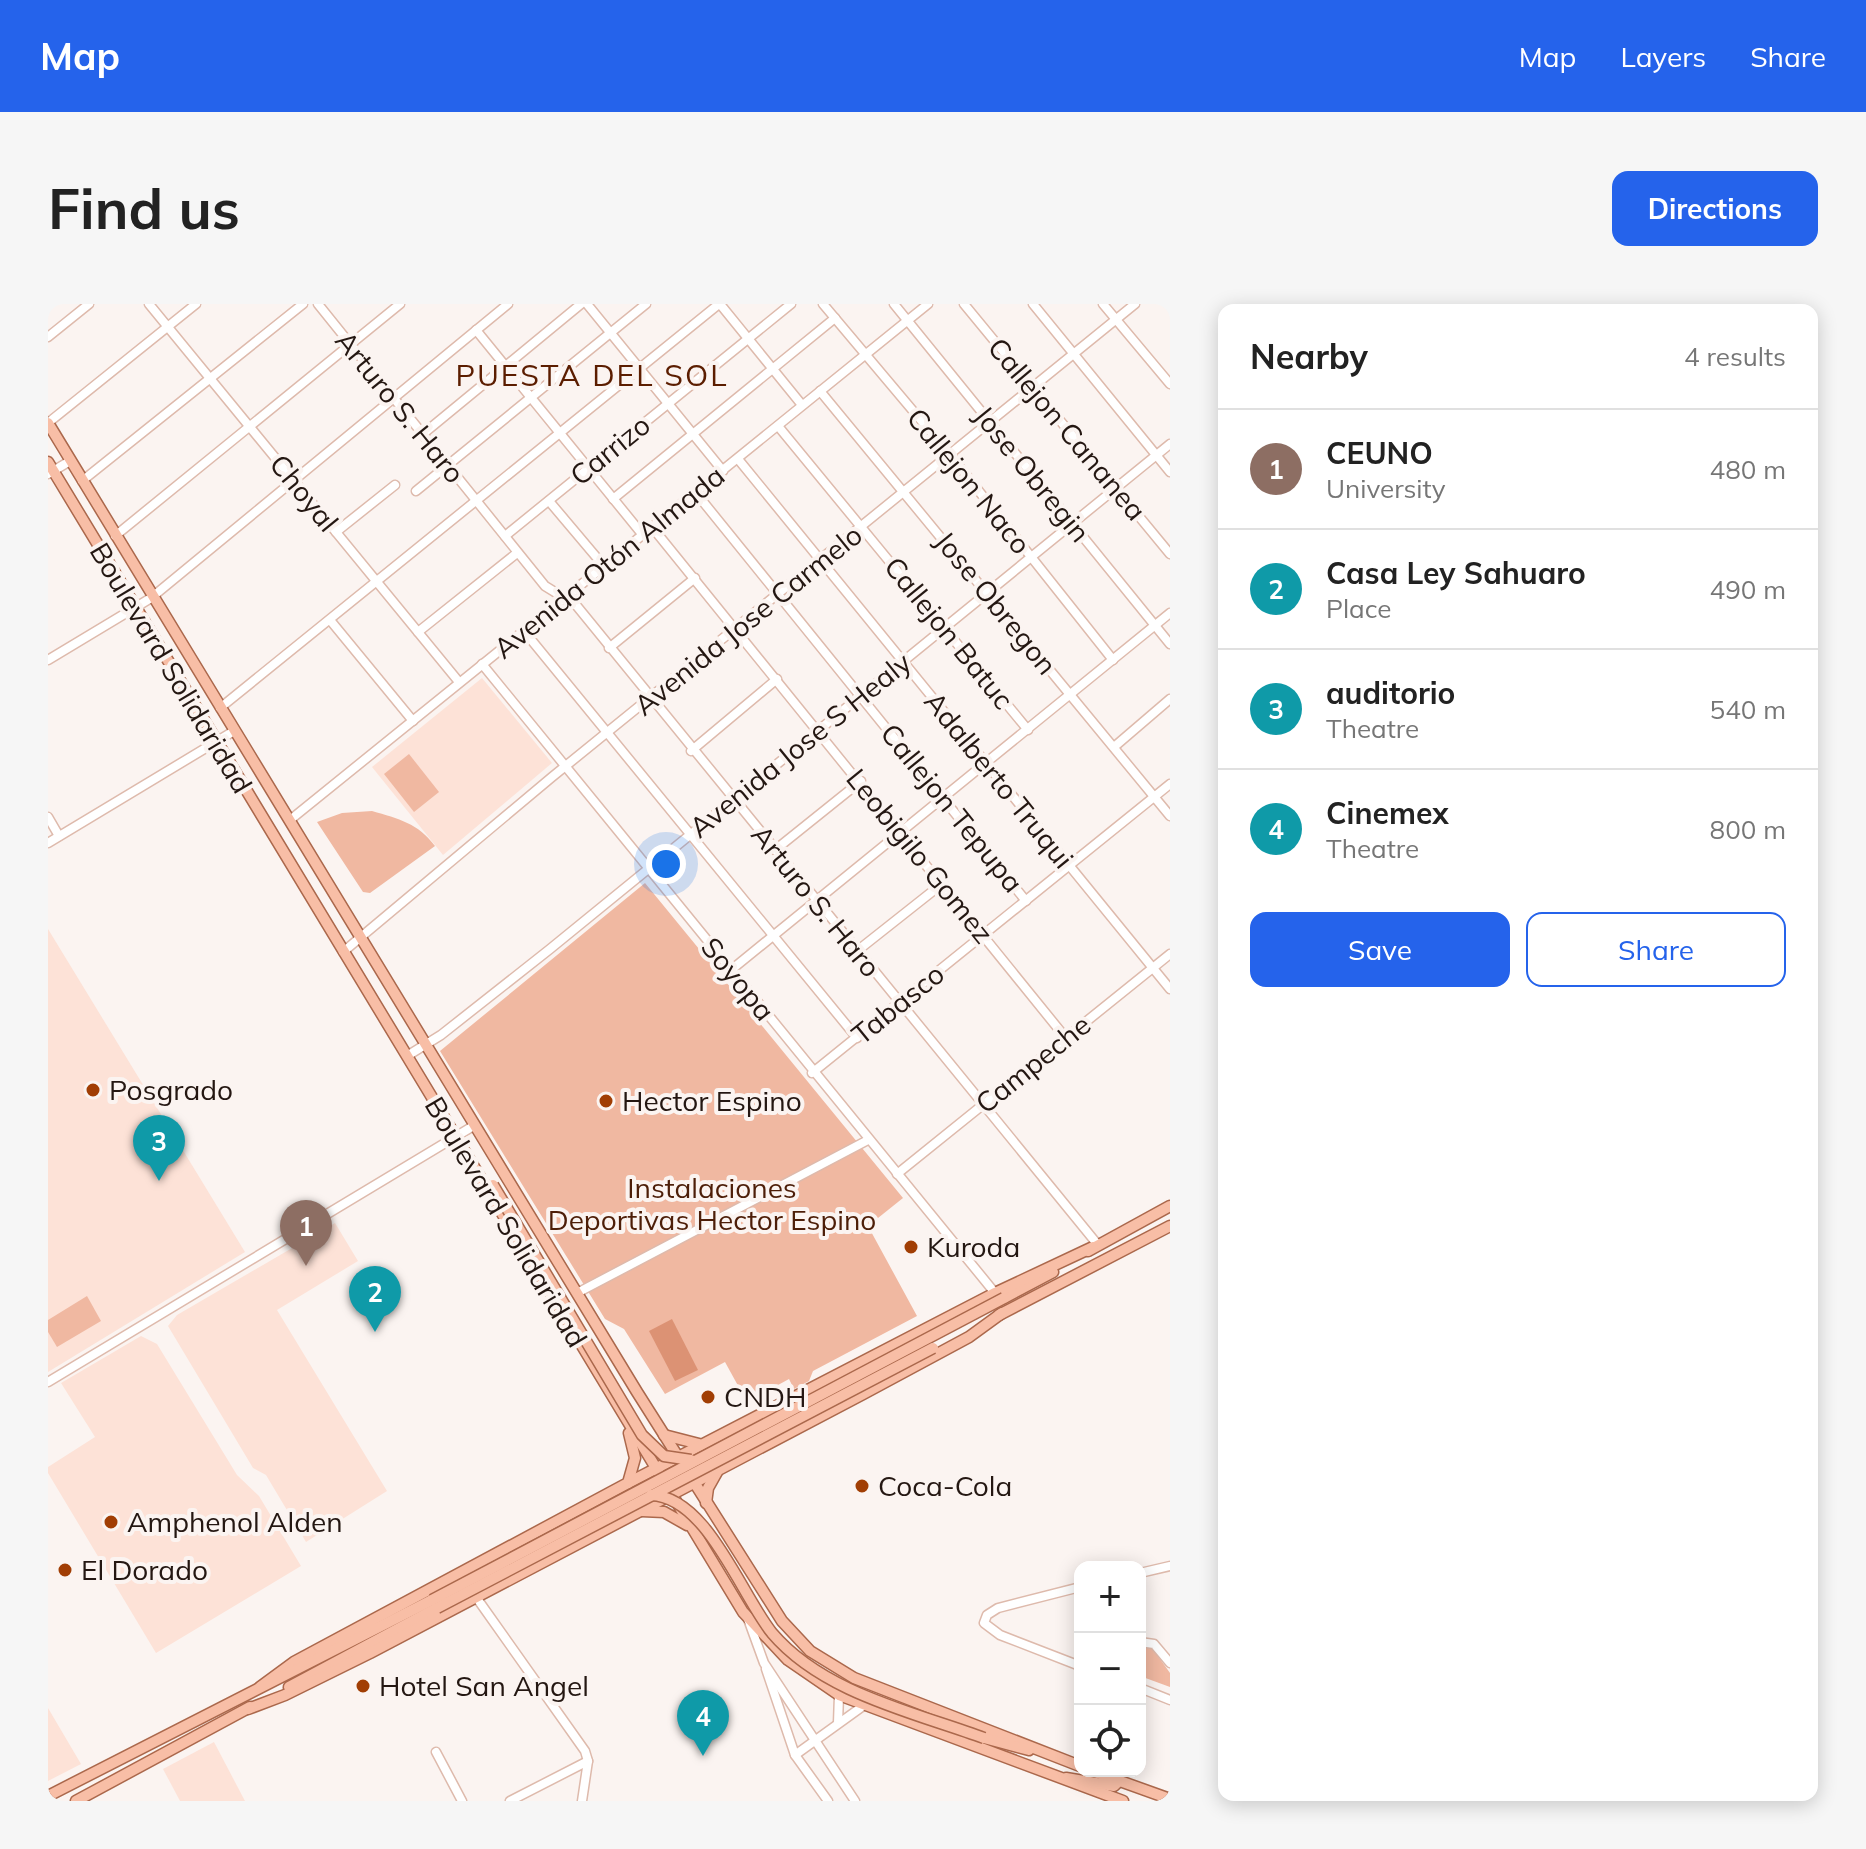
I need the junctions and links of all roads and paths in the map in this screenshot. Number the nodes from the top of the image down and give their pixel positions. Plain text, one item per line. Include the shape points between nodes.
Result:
1 (89, 304) edge
2 (149, 304) edge
3 (196, 304) edge
4 (303, 304) edge
5 (318, 304) edge
6 (400, 304) edge
7 (488, 304) edge
8 (508, 304) edge
9 (581, 304) edge
10 (587, 304) edge
11 (646, 304) edge
12 (720, 304) edge
13 (791, 304) edge
14 (823, 304) edge
15 (894, 304) edge
16 (928, 304) edge
17 (964, 304) edge
18 (1033, 304) edge
19 (1103, 304) edge
20 (1135, 304) edge
21 (496, 314) junction
22 (835, 318) junction
23 (1116, 320) junction
24 (908, 321) junction
25 (168, 326) junction
26 (476, 330) junction
27 (610, 333) junction
28 (48, 337) edge
29 (748, 340) junction
30 (351, 345) junction
31 (865, 355) junction
32 (1074, 355) junction
33 (507, 367) junction
34 (640, 368) junction
35 (773, 370) junction
36 (211, 378) junction
37 (1170, 384) edge
38 (1033, 389) junction
39 (820, 391) junction
40 (394, 397) junction
41 (531, 398) junction
42 (668, 404) junction
43 (802, 405) junction
44 (48, 423) edge
45 (991, 423) junction
46 (778, 426) junction
47 (250, 427) junction
48 (560, 433) junction
49 (423, 434) junction
50 (693, 435) junction
51 (1170, 444) edge
52 (1156, 455) junction
53 (951, 456) junction
54 (738, 459) junction
55 (70, 461) junction
56 (448, 465) junction
57 (588, 468) junction
58 (50, 469) edge
59 (723, 471) junction
60 (1170, 472) edge
61 (294, 480) junction
62 (82, 481) junction
63 (395, 485) dead end
64 (1116, 489) junction
65 (416, 491) dead end
66 (905, 492) junction
67 (696, 493) junction
68 (613, 499) junction
69 (549, 501) junction
70 (476, 502) junction
71 (1072, 524) junction
72 (652, 527) junction
73 (863, 527) junction
74 (336, 532) junction
75 (642, 534) junction
76 (115, 536) junction
77 (505, 536) junction
78 (517, 553) junction
79 (1170, 554) edge
80 (1031, 557) junction
81 (821, 561) junction
82 (603, 565) junction
83 (695, 578) junction
84 (376, 581) junction
85 (989, 593) junction
86 (779, 594) junction
87 (564, 597) junction
88 (151, 598) junction
89 (134, 609) junction
90 (1170, 613) edge
91 (330, 620) junction
92 (1155, 626) junction
93 (946, 627) junction
94 (736, 630) junction
95 (524, 631) junction
96 (418, 632) junction
97 (1170, 644) edge
98 (609, 648) junction
99 (48, 660) edge
100 (1113, 660) junction
101 (903, 663) junction
102 (482, 664) junction
103 (777, 679) junction
104 (459, 682) junction
105 (1071, 695) junction
106 (861, 696) junction
107 (1170, 699) edge
108 (650, 700) junction
109 (220, 708) junction
110 (413, 721) junction
111 (1028, 730) junction
112 (234, 731) junction
113 (820, 731) junction
114 (608, 734) junction
115 (214, 742) junction
116 (1114, 747) junction
117 (691, 751) junction
118 (986, 764) junction
119 (566, 766) junction
120 (861, 781) junction
121 (1170, 784) edge
122 (1154, 797) junction
123 (944, 798) junction
124 (733, 800) junction
125 (1170, 816) edge
126 (48, 817) edge
127 (290, 820) junction
128 (692, 832) junction
129 (902, 833) junction
130 (59, 836) junction
131 (48, 843) edge
132 (775, 850) junction
133 (1070, 866) junction
134 (648, 868) junction
135 (943, 883) junction
136 (818, 901) junction
137 (1026, 901) junction
138 (983, 935) junction
139 (775, 936) junction
140 (362, 937) junction
141 (857, 951) junction
142 (343, 952) junction
143 (1170, 954) edge
144 (1152, 968) junction
145 (731, 970) junction
146 (1170, 989) edge
147 (900, 1003) junction
148 (1065, 1037) junction
149 (857, 1038) junction
150 (427, 1043) junction
151 (407, 1056) junction
152 (812, 1073) junction
153 (982, 1105) junction
154 (475, 1125) junction
155 (455, 1137) junction
156 (868, 1140) junction
157 (471, 1164) junction
158 (897, 1174) junction
159 (1170, 1206) edge
160 (1170, 1226) edge
161 (1096, 1246) junction
162 (577, 1293) junction
163 (999, 1295) junction
164 (1002, 1313) junction
165 (48, 1382) edge
166 (623, 1416) junction
167 (664, 1435) junction
168 (757, 1440) junction
169 (705, 1443) junction
170 (677, 1457) junction
171 (656, 1468) junction
172 (720, 1470) junction
173 (628, 1483) junction
174 (694, 1484) junction
175 (672, 1495) junction
176 (706, 1503) junction
177 (640, 1511) junction
178 (588, 1517) junction
179 (691, 1528) junction
180 (744, 1562) junction
181 (1170, 1566) edge
182 (1146, 1572) edge
183 (720, 1577) junction
184 (1074, 1589) edge
185 (476, 1597) junction
186 (435, 1604) junction
187 (748, 1618) junction
188 (1146, 1643) edge
189 (1074, 1658) edge
190 (1066, 1660) junction
191 (764, 1663) junction
192 (1074, 1663) edge
193 (1170, 1663) edge
194 (260, 1687) junction
195 (1146, 1690) edge
196 (839, 1695) junction
197 (1170, 1700) edge
198 (863, 1706) junction
199 (248, 1709) junction
200 (838, 1723) junction
201 (815, 1741) junction
202 (436, 1752) dead end
203 (1047, 1754) junction
204 (795, 1755) junction
205 (588, 1761) junction
206 (1074, 1764) edge
207 (1108, 1777) edge
208 (1060, 1778) junction
209 (1119, 1781) junction
210 (48, 1796) edge
211 (1170, 1799) edge
212 (76, 1801) edge
213 (462, 1801) edge
214 (510, 1801) edge
215 (583, 1801) edge
216 (828, 1801) edge
217 (855, 1801) edge
218 (1123, 1801) edge

1 - 28 street
2 - 25 street, Choyal
3 - 25 street
4 - 36 street
5 - 30 street, Arturo S. Haro
6 - 30 street
7 - 21 street
8 - 21 street
9 - 33 street
10 - 27 street
11 - 27 street
12 - 29 street
12 - 34 street
13 - 29 street, Carrizo
14 - 22 street, Callejon Naco
15 - 24 street, Jose Obregin
16 - 24 street, Avenida Otón Almada
17 - 38 street, Callejon Cananea
18 - 32 street
19 - 23 street
20 - 23 street, Avenida Jose Carmelo
21 - 26 street
22 - 31 street, Callejon Naco
22 - 35 street
23 - 32 street, Avenida Jose Carmelo
23 - 37 street
24 - 31 street, Avenida Otón Almada
24 - 45 street, Jose Obregin
25 - 36 street, Choyal
25 - 44 street
26 - 33 street
26 - 40 street
27 - 34 street
27 - 41 street
29 - 35 street
29 - 42 street, Carrizo
30 - 40 street, Arturo S. Haro
30 - 47 street
31 - 39 street, Avenida Otón Almada
31 - 53 street, Callejon Naco
32 - 38 street, Avenida Jose Carmelo
32 - 52 street
33 - 41 street
33 - 49 street
34 - 42 street
34 - 48 street
35 - 43 street
35 - 50 street
36 - 47 street, Choyal
36 - 62 street
38 - 45 street, Avenida Jose Carmelo
38 - 64 street, Callejon Cananea
39 - 43 street, Avenida Otón Almada
39 - 66 street, Jose Obregon
40 - 49 street, Arturo S. Haro
40 - 61 street
41 - 48 street
41 - 56 street
42 - 50 street
42 - 57 street, Carrizo
43 - 46 street, Avenida Otón Almada
44 - 55 main road, Boulevard Solidaridad
45 - 53 street, Avenida Jose Carmelo
45 - 71 street, Jose Obregin
46 - 54 street, Avenida Otón Almada
46 - 73 street, Callejon Batuc
47 - 61 street, Choyal
47 - 76 street
48 - 57 street
48 - 70 street
49 - 56 street, Arturo S. Haro
50 - 59 street
50 - 68 street
51 - 52 street, Avenida Jose S Healy
52 - 60 street
52 - 64 street, Avenida Jose S Healy
53 - 66 street, Avenida Jose Carmelo
53 - 80 street, Callejon Naco
54 - 59 street, Avenida Otón Almada
54 - 81 street, Adalberto Truqui
55 - 58 street
55 - 62 main road, Boulevard Solidaridad
56 - 65 street
56 - 70 street, Arturo S. Haro
57 - 68 street
57 - 69 street, Carrizo
58 - 89 main road, Boulevard Solidaridad
59 - 67 street, Avenida Otón Almada
61 - 74 street, Choyal
61 - 88 street
62 - 76 main road, Boulevard Solidaridad
63 - 74 street
64 - 71 street, Avenida Jose S Healy
64 - 79 street, Callejon Cananea
66 - 73 street, Avenida Jose Carmelo
66 - 85 street, Jose Obregon
67 - 72 street, Avenida Otón Almada
67 - 86 street, Callejon Tepupa
68 - 75 street
69 - 77 street, Carrizo
69 - 82 street
70 - 77 street, Arturo S. Haro
70 - 84 street
71 - 80 street, Avenida Jose S Healy
71 - 92 street, Jose Obregin
72 - 75 street, Avenida Otón Almada
72 - 83 street, Leobigilo Gomez
73 - 81 street, Avenida Jose Carmelo
73 - 93 street, Callejon Batuc
74 - 84 street, Choyal
75 - 82 street, Avenida Otón Almada
76 - 88 main road, Boulevard Solidaridad
77 - 78 street, Arturo S. Haro
78 - 87 street, Arturo S. Haro via 552,592
78 - 96 street
80 - 85 street, Avenida Jose S Healy
80 - 100 street, Callejon Naco
81 - 86 street, Avenida Jose Carmelo
81 - 101 street, Adalberto Truqui
82 - 87 street, Avenida Otón Almada
83 - 94 street, Leobigilo Gomez
83 - 98 street
84 - 91 street
84 - 96 street, Choyal
85 - 93 street, Avenida Jose S Healy
85 - 105 street, Jose Obregon
86 - 94 street, Avenida Jose Carmelo
86 - 106 street, Callejon Tepupa
87 - 95 street, Avenida Otón Almada
87 - 98 street, Arturo S. Haro
88 - 89 street
88 - 109 main road, Boulevard Solidaridad
89 - 99 street
89 - 115 main road, Boulevard Solidaridad
90 - 92 street
91 - 109 street
91 - 110 street
92 - 97 street, Jose Obregin
92 - 100 street
93 - 101 street, Avenida Jose S Healy
93 - 111 street, Callejon Batuc
94 - 103 street, Leobigilo Gomez
94 - 108 street, Avenida Jose Carmelo
95 - 102 street, Avenida Otón Almada
95 - 114 street
96 - 104 street, Choyal
98 - 108 street, Arturo S. Haro
100 - 105 street
101 - 106 street, Avenida Jose S Healy
101 - 118 street, Adalberto Truqui
102 - 104 street, Avenida Otón Almada
102 - 119 street, Soyopa
103 - 113 street, Leobigilo Gomez
103 - 117 street
104 - 110 street, Avenida Otón Almada
105 - 111 street
105 - 116 street, Jose Obregon
106 - 113 street, Avenida Jose S Healy
106 - 123 street, Callejon Tepupa
107 - 116 street
108 - 114 street, Avenida Jose Carmelo
108 - 117 street, Arturo S. Haro
109 - 112 main road, Boulevard Solidaridad
110 - 127 street, Avenida Otón Almada
111 - 118 street
112 - 115 street
112 - 127 main road, Boulevard Solidaridad
113 - 120 street, Leobigilo Gomez
113 - 124 street, Avenida Jose S Healy
114 - 119 street, Avenida Jose Carmelo
114 - 128 street
115 - 130 street
115 - 142 main road, Boulevard Solidaridad
116 - 122 street, Jose Obregon
117 - 124 street, Arturo S. Haro
118 - 123 street
118 - 133 street, Adalberto Truqui
119 - 134 street, Soyopa
119 - 140 street, Avenida Jose Carmelo
120 - 129 street, Leobigilo Gomez
120 - 132 street
121 - 122 street, Tabasco
122 - 125 street, Jose Obregon
122 - 133 street, Tabasco
123 - 129 street
123 - 137 street, Callejon Tepupa
124 - 128 street, Avenida Jose S Healy
124 - 132 street, Arturo S. Haro
126 - 130 street
127 - 140 main road, Boulevard Solidaridad
128 - 134 street, Avenida Jose S Healy
128 - 139 street
129 - 135 street, Leobigilo Gomez
129 - 136 street
130 - 131 street
132 - 136 street, Arturo S. Haro
133 - 137 street, Tabasco
133 - 144 street, Adalberto Truqui
134 - 145 street, Soyopa
134 - 150 street, Avenida Jose S Healy
135 - 138 street, Leobigilo Gomez
135 - 141 street
136 - 139 street
136 - 141 street, Arturo S. Haro
137 - 138 street, Tabasco
138 - 147 street, Tabasco
138 - 148 street, Leobigilo Gomez
139 - 145 street
139 - 149 street
140 - 142 street, Avenida Jose Carmelo
140 - 150 main road, Boulevard Solidaridad
141 - 147 street, Arturo S. Haro
142 - 151 main road, Boulevard Solidaridad
143 - 144 street, Campeche
144 - 146 street, Adalberto Truqui
144 - 148 street, Campeche
145 - 152 street, Soyopa
147 - 149 street, Tabasco
147 - 153 street, Arturo S. Haro
148 - 153 street, Campeche
149 - 152 street, Tabasco
150 - 151 street, Avenida Jose S Healy
150 - 154 main road, Boulevard Solidaridad
151 - 155 main road, Boulevard Solidaridad
152 - 156 street, Soyopa
153 - 158 street, Campeche
153 - 161 street, Arturo S. Haro
154 - 155 street
154 - 162 main road, Boulevard Solidaridad
155 - 157 main road, Boulevard Solidaridad
155 - 165 street
156 - 158 street, Soyopa
156 - 162 street
157 - 166 main road, Boulevard Solidaridad
157 - 168 main road, bridge via 493,1185 652,1448 677,1460 691,1460
158 - 163 street, Soyopa
159 - 161 main road
160 - 164 main road
161 - 163 main road
162 - 167 main road, Boulevard Solidaridad
163 - 169 main road
163 - 178 main road, bridge
164 - 168 main road, bridge
164 - 172 main road via 951,1346
166 - 171 main road, Boulevard Solidaridad
166 - 173 main road via 635,1458
167 - 169 main road
167 - 170 main road, Boulevard Solidaridad
168 - 186 main road, bridge
169 - 170 main road
170 - 171 main road
170 - 174 main road, Boulevard Solidaridad
171 - 173 main road
171 - 175 main road, Boulevard Solidaridad
172 - 174 main road
172 - 176 main road via 708,1488
173 - 194 main road via 294,1662
174 - 175 main road
174 - 176 main road, Boulevard Solidaridad
175 - 177 main road
175 - 179 main road, Boulevard Solidaridad
176 - 180 main road, Boulevard Solidaridad
177 - 179 main road via 664,1512
177 - 185 main road
178 - 186 main road, bridge
178 - 203 main road, bridge via 644,1496 679,1502 701,1522 760,1617 804,1662 858,1692 984,1738
179 - 183 main road, Boulevard Solidaridad
180 - 183 main road
180 - 203 main road, Boulevard Solidaridad via 789,1630 827,1664
181 - 182 street
183 - 187 main road, Boulevard Solidaridad
184 - 190 street via 998,1608 987,1615 985,1626
185 - 199 main road via 330,1675
185 - 205 street
186 - 194 main road
186 - 199 main road
187 - 191 street
187 - 196 main road, Boulevard Solidaridad via 798,1669
188 - 193 street via 1154,1644
189 - 190 street
190 - 192 street
191 - 201 street
191 - 204 street
194 - 210 main road
195 - 197 street
196 - 198 main road, Boulevard Solidaridad
196 - 200 street
198 - 200 street
198 - 208 main road, Boulevard Solidaridad
199 - 212 main road
200 - 201 street
201 - 204 street
201 - 217 street
202 - 213 street
203 - 206 main road, Boulevard Solidaridad
204 - 216 street
205 - 214 street
205 - 215 street
207 - 209 main road
208 - 209 main road via 1114,1786
208 - 218 main road, Boulevard Solidaridad
209 - 211 main road

